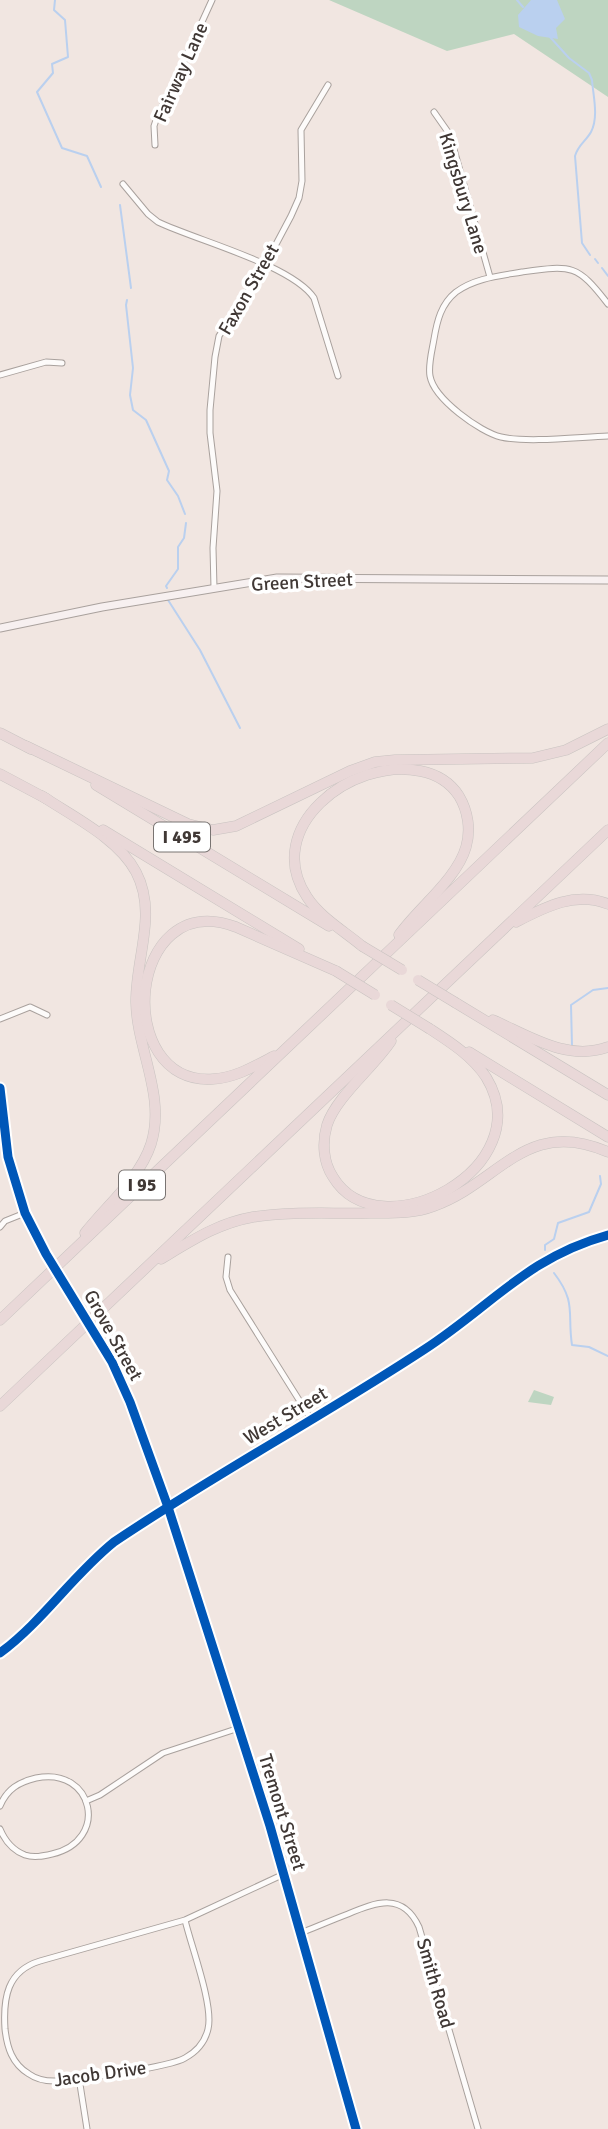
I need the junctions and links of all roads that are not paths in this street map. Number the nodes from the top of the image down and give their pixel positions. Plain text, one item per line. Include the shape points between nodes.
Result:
1 (212, 0) edge
2 (328, 85) dead end
3 (435, 112) dead end
4 (155, 145) dead end
5 (123, 184) dead end
6 (265, 265) junction
7 (490, 277) junction
8 (608, 304) edge
9 (62, 363) dead end
10 (0, 376) edge
11 (338, 376) dead end
12 (608, 436) edge
13 (608, 580) edge
14 (214, 587) junction
15 (0, 628) edge
16 (608, 729) edge
17 (0, 733) edge
18 (608, 743) edge
19 (26, 746) junction
20 (0, 774) edge
21 (42, 796) junction
22 (608, 830) edge
23 (608, 904) edge
24 (506, 927) junction
25 (362, 946) junction
26 (384, 956) junction
27 (336, 971) junction
28 (456, 1003) junction
29 (47, 1015) dead end
30 (0, 1019) edge
31 (401, 1026) junction
32 (430, 1028) junction
33 (608, 1047) edge
34 (284, 1051) junction
35 (0, 1088) edge
36 (608, 1095) edge
37 (1, 1108) edge
38 (608, 1137) edge
39 (608, 1152) edge
40 (24, 1213) junction
41 (0, 1227) edge
42 (608, 1236) edge
43 (228, 1256) dead end
44 (64, 1259) junction
45 (146, 1268) junction
46 (0, 1320) edge
47 (0, 1406) edge
48 (311, 1419) junction
49 (168, 1507) junction
50 (0, 1653) edge
51 (239, 1728) junction
52 (86, 1801) junction
53 (0, 1806) edge
54 (0, 1829) edge
55 (284, 1874) junction
56 (184, 1920) junction
57 (301, 1933) junction
58 (79, 2078) junction
59 (87, 2129) edge
60 (356, 2129) edge
61 (478, 2129) edge

1 - 4 street, Fairway Lane via 158,114
2 - 6 street, Faxon Street via 301,130 299,198
3 - 7 street, Kingsbury Lane via 453,146
5 - 6 street via 159,222
6 - 11 street via 307,287
6 - 14 street, Faxon Street via 219,336 215,357 210,410 217,491
7 - 8 street via 569,268 589,279
7 - 12 street via 456,293 440,313 430,367 437,392 500,437
9 - 10 street via 46,362
13 - 14 main road, Green Street via 277,578
14 - 15 main road, Green Street
16 - 19 highway via 538,757 369,764 240,824 213,830 191,826
17 - 19 highway, I 495
18 - 26 highway, I 95
19 - 25 highway, I 495
20 - 21 highway, I 495
21 - 27 highway, I 495
21 - 44 highway via 116,846 141,882 146,919 136,1005 156,1113 152,1140 141,1165
22 - 24 highway
23 - 24 highway via 567,900
24 - 31 highway
25 - 26 highway via 320,912 304,892 295,864 301,832 325,797 362,775 395,768 433,775 452,787 463,804 466,847 455,869
25 - 28 highway, I 495, bridge
26 - 34 highway, I 95
27 - 32 highway, I 495, bridge
27 - 34 highway via 218,922 182,929 157,950 145,986 146,1016 157,1049 172,1068 196,1078 222,1078
28 - 33 highway via 566,1051
28 - 36 highway, I 495
29 - 30 street via 30,1007
31 - 32 highway via 380,1058 335,1108 325,1136 326,1159 337,1183 355,1197 381,1204 419,1202 454,1187 481,1161 495,1132 497,1108 486,1077 463,1052
31 - 45 highway
32 - 38 highway, I 495
34 - 44 highway, I 95
35 - 37 street, Grove Street
37 - 40 street, Grove Street via 8,1157
39 - 45 highway via 575,1143 537,1146 447,1201 414,1212 242,1219 204,1234
40 - 41 street
40 - 49 street, Grove Street, bridge via 122,1381
42 - 48 street, West Street via 536,1266 437,1341
43 - 48 street via 230,1290
44 - 46 highway, I 95
45 - 47 highway
48 - 49 street, West Street
49 - 50 street, West Street via 100,1554 33,1626
49 - 51 street, Tremont Street
51 - 52 street via 163,1753
51 - 55 street, Tremont Street
52 - 53 street via 69,1781 44,1776 15,1786
52 - 54 street via 85,1832 61,1852 36,1857 23,1854 8,1843
55 - 56 street, Jacob Drive
55 - 57 street, Tremont Street
56 - 58 street, Jacob Drive via 209,2013 201,2044 190,2056 175,2062
56 - 58 street, Jacob Drive via 35,1962 13,1979 5,1993 4,2010 7,2044 14,2061 43,2080
57 - 60 street, Tremont Street
57 - 61 street, Smith Road via 379,1903 398,1905 413,1916
58 - 59 street

